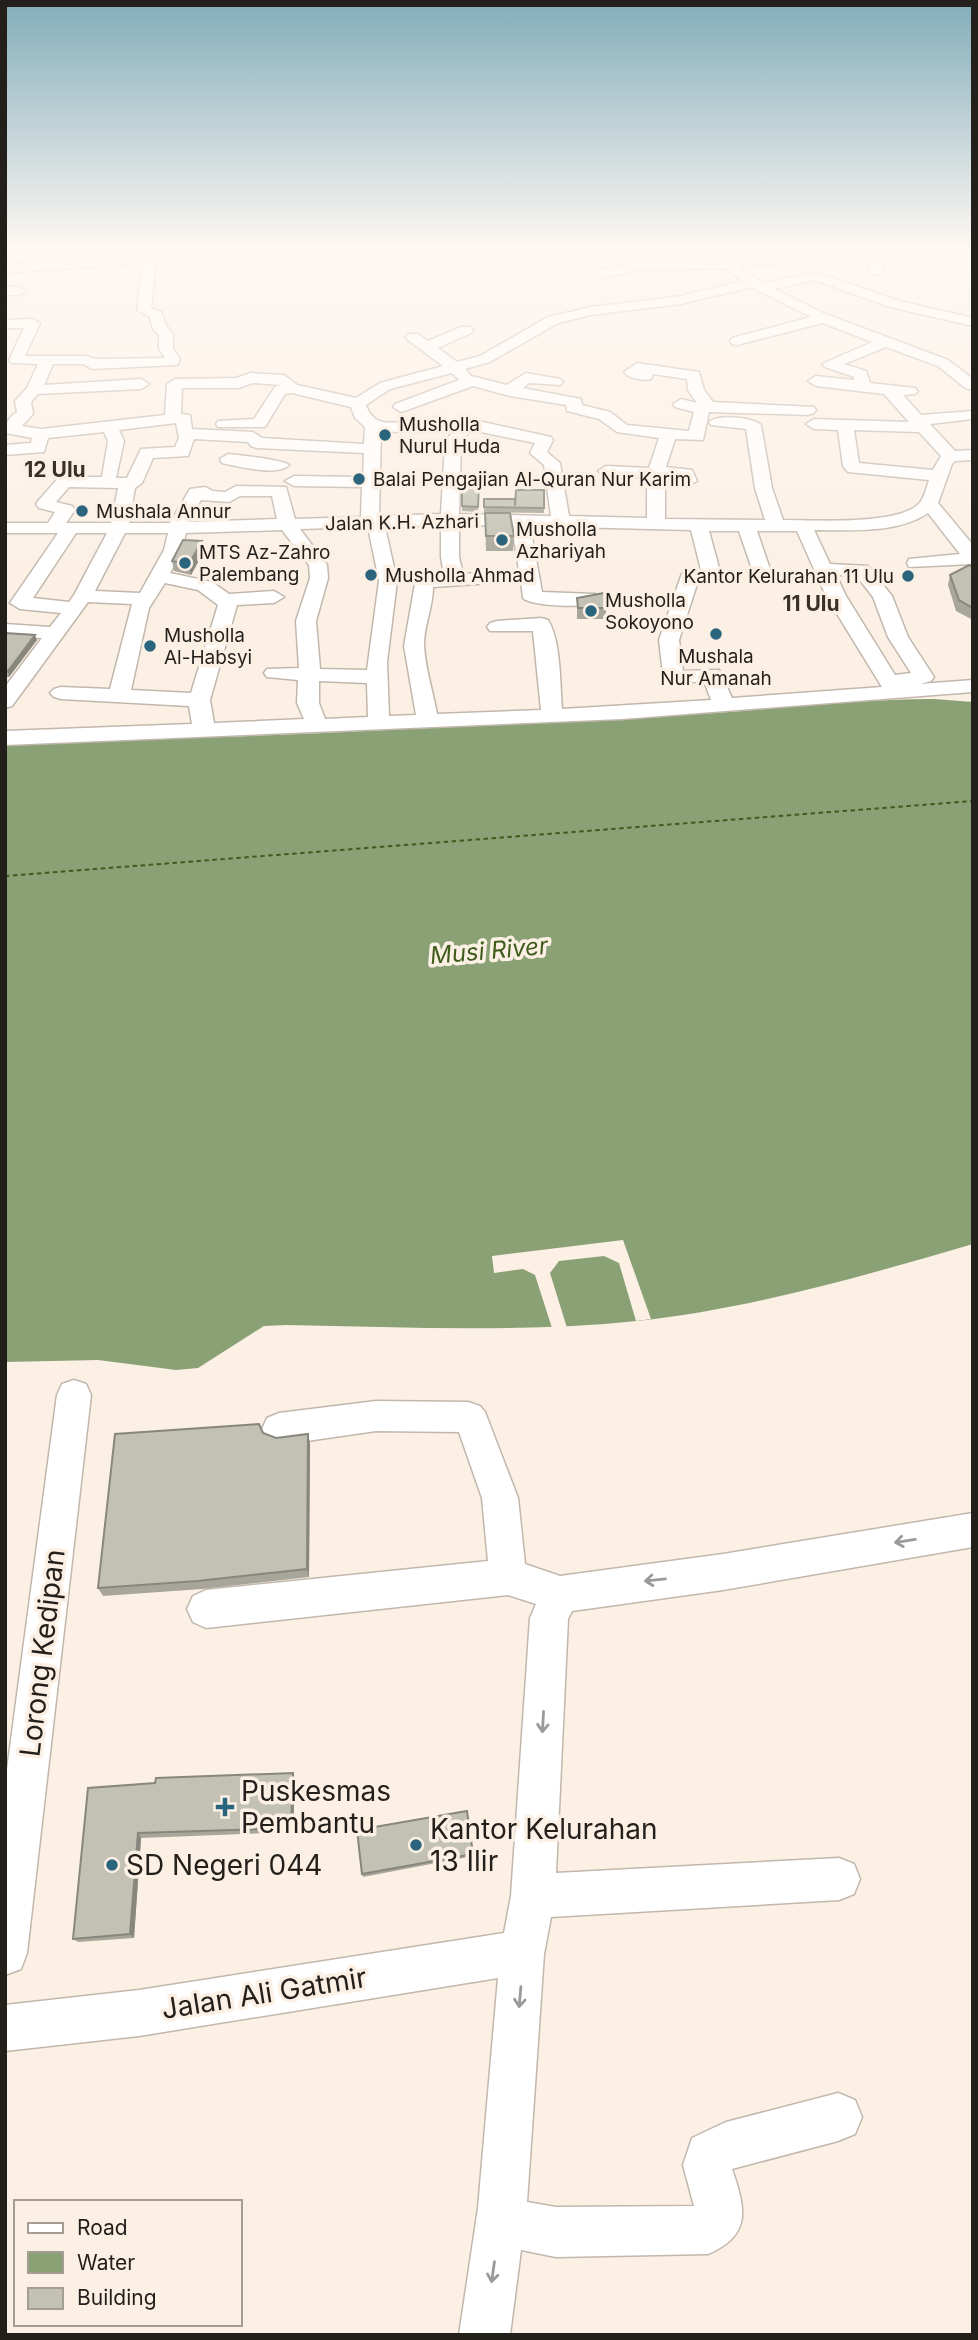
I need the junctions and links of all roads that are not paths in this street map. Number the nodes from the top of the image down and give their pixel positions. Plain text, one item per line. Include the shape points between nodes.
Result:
1 (17, 357) edge
2 (170, 357) edge
3 (438, 357) edge
4 (488, 357) edge
5 (847, 357) edge
6 (924, 357) edge
7 (48, 360) junction
8 (450, 369) junction
9 (646, 376) dead end
10 (471, 381) junction
11 (816, 381) dead end
12 (555, 382) dead end
13 (141, 384) dead end
14 (862, 384) junction
15 (973, 386) edge
16 (292, 388) junction
17 (34, 390) junction
18 (889, 390) junction
19 (510, 391) junction
20 (910, 391) dead end
21 (208, 396) dead end
22 (173, 397) junction
23 (359, 404) junction
24 (681, 404) dead end
25 (119, 406) junction
26 (5, 407) edge
27 (25, 407) junction
28 (46, 407) dead end
29 (401, 407) dead end
30 (703, 412) junction
31 (94, 414) junction
32 (969, 415) dead end
33 (173, 419) junction
34 (259, 424) junction
35 (920, 424) junction
36 (845, 425) junction
37 (373, 426) junction
38 (416, 428) dead end
39 (41, 434) junction
40 (188, 434) junction
41 (209, 435) junction
42 (666, 441) junction
43 (271, 443) junction
44 (623, 444) dead end
45 (5, 450) edge
46 (973, 455) edge
47 (951, 456) junction
48 (321, 458) dead end
49 (228, 459) dead end
50 (281, 465) junction
51 (373, 465) junction
52 (606, 471) dead end
53 (656, 472) junction
54 (109, 475) dead end
55 (939, 476) junction
56 (688, 481) dead end
57 (128, 483) junction
58 (287, 486) junction
59 (929, 504) junction
60 (103, 516) junction
61 (452, 519) junction
62 (373, 520) junction
63 (520, 522) junction
64 (560, 522) junction
65 (287, 525) junction
66 (699, 525) junction
67 (776, 525) junction
68 (746, 526) junction
69 (803, 526) junction
70 (5, 528) edge
71 (69, 528) junction
72 (177, 528) junction
73 (655, 530) junction
74 (973, 558) edge
75 (916, 563) dead end
76 (823, 569) junction
77 (762, 572) dead end
78 (529, 575) junction
79 (157, 577) junction
80 (455, 580) junction
81 (836, 596) junction
82 (876, 596) junction
83 (909, 596) dead end
84 (274, 597) dead end
85 (146, 599) junction
86 (535, 599) junction
87 (225, 600) junction
88 (595, 600) edge
89 (78, 602) junction
90 (537, 623) junction
91 (496, 627) dead end
92 (5, 630) edge
93 (56, 633) junction
94 (301, 652) dead end
95 (274, 673) dead end
96 (305, 674) junction
97 (377, 677) junction
98 (893, 686) junction
99 (973, 686) edge
100 (61, 693) dead end
101 (119, 695) junction
102 (199, 700) junction
103 (5, 702) edge
104 (299, 702) dead end
105 (724, 705) junction
106 (552, 716) junction
107 (428, 721) junction
108 (379, 724) junction
109 (318, 727) junction
110 (204, 730) junction
111 (5, 738) edge
112 (74, 1395) dead end
113 (279, 1429) dead end
114 (973, 1530) edge
115 (508, 1577) junction
116 (560, 1594) junction
117 (206, 1609) dead end
118 (839, 1879) dead end
119 (533, 1896) junction
120 (5, 1953) edge
121 (523, 1954) junction
122 (5, 2028) edge
123 (838, 2118) dead end
124 (500, 2222) junction
125 (484, 2335) edge

1 - 7 street
2 - 7 street via 172,362
3 - 8 street
4 - 8 street
5 - 14 street via 830,364 861,374
6 - 15 street via 947,365
7 - 17 street
8 - 10 street
8 - 23 street via 385,386
9 - 30 street via 632,372 637,368 694,375
10 - 19 street
10 - 29 street
11 - 14 street
12 - 19 street via 526,378
13 - 25 street
14 - 18 street
16 - 22 street via 287,380 251,378 238,383 175,384
16 - 23 street
16 - 34 street via 280,390
17 - 25 street
17 - 27 street via 24,401
18 - 20 street
18 - 35 street
19 - 42 street via 575,402 573,408 604,415 619,428
21 - 22 street
22 - 33 street
23 - 37 street via 363,418
24 - 30 street
25 - 31 street
25 - 33 street
26 - 27 street
27 - 28 street
27 - 39 street via 12,431
30 - 36 street via 811,417
30 - 42 street via 697,437
30 - 67 street via 753,425 757,459
31 - 39 street
31 - 54 street via 116,441
32 - 35 street
33 - 40 street via 184,419 184,433
34 - 41 street via 214,424
34 - 43 street via 276,427
35 - 36 street
35 - 47 street
36 - 55 street via 854,468
37 - 38 street
37 - 51 street
39 - 45 street via 34,450
40 - 41 street
40 - 57 street via 181,452 148,449 133,483
41 - 43 street via 253,437 257,443
42 - 44 street
42 - 53 street
43 - 50 street
43 - 51 street
46 - 47 street
47 - 55 street
48 - 51 street
49 - 50 street
50 - 58 street
51 - 58 street
51 - 62 street
52 - 53 street
53 - 56 street via 686,474
53 - 73 street
55 - 59 street
57 - 60 street via 122,501
57 - 71 street via 69,477 45,505 66,510
58 - 65 street
58 - 72 street via 236,491 229,498 196,493
59 - 69 street, Jalan K.H. Azhari via 899,520
59 - 74 street
60 - 71 street, Jalan K.H. Azhari
60 - 72 street, Jalan K.H. Azhari
60 - 89 street
61 - 62 street, Jalan K.H. Azhari
61 - 63 street, Jalan K.H. Azhari
61 - 64 street via 453,442 465,426 474,425 544,439 538,453 552,463 550,480
61 - 80 street via 450,557
62 - 65 street, Jalan K.H. Azhari
62 - 97 street via 388,581
63 - 64 street, Jalan K.H. Azhari
63 - 78 street
64 - 73 street, Jalan K.H. Azhari via 624,523
65 - 72 street, Jalan K.H. Azhari
65 - 96 street via 318,565 319,578 306,621
66 - 68 street, Jalan K.H. Azhari
66 - 73 street, Jalan K.H. Azhari
66 - 105 street via 712,575 690,576 669,640 673,674 712,674
67 - 68 street, Jalan K.H. Azhari
67 - 69 street, Jalan K.H. Azhari
68 - 77 street
69 - 76 street
70 - 71 street, Jalan K.H. Azhari
71 - 89 street via 20,603
72 - 79 street via 173,550
74 - 75 street
76 - 81 street
76 - 82 street via 861,570
78 - 80 street
78 - 86 street
79 - 85 street
79 - 87 street via 196,583
80 - 107 street via 423,584 414,646
81 - 82 street
81 - 98 street
82 - 83 street
82 - 98 street via 924,677
84 - 87 street
85 - 89 street
85 - 101 street via 139,608
86 - 88 street
86 - 90 street
87 - 102 street via 228,604
89 - 93 street
90 - 91 street
90 - 106 street via 545,641
92 - 93 street
93 - 103 street
94 - 96 street
95 - 96 street
96 - 97 street
96 - 104 street
96 - 109 street via 308,703
97 - 108 street
98 - 99 street
98 - 105 street
100 - 101 street
101 - 102 street
102 - 110 street
105 - 106 street
106 - 107 street
107 - 108 street
108 - 109 street
109 - 110 street
110 - 111 street
112 - 120 street, Lorong Kedipan
113 - 115 street via 376,1416 468,1417 499,1499
114 -> 116 street
115 - 116 street
115 - 117 street
116 -> 119 street via 549,1618
118 - 119 street
119 - 121 street
121 - 122 street, Jalan Ali Gatmir via 139,2013
121 -> 124 street
123 - 124 street via 726,2146 709,2155 707,2165 719,2203 717,2221 708,2229 556,2232
124 -> 125 street

